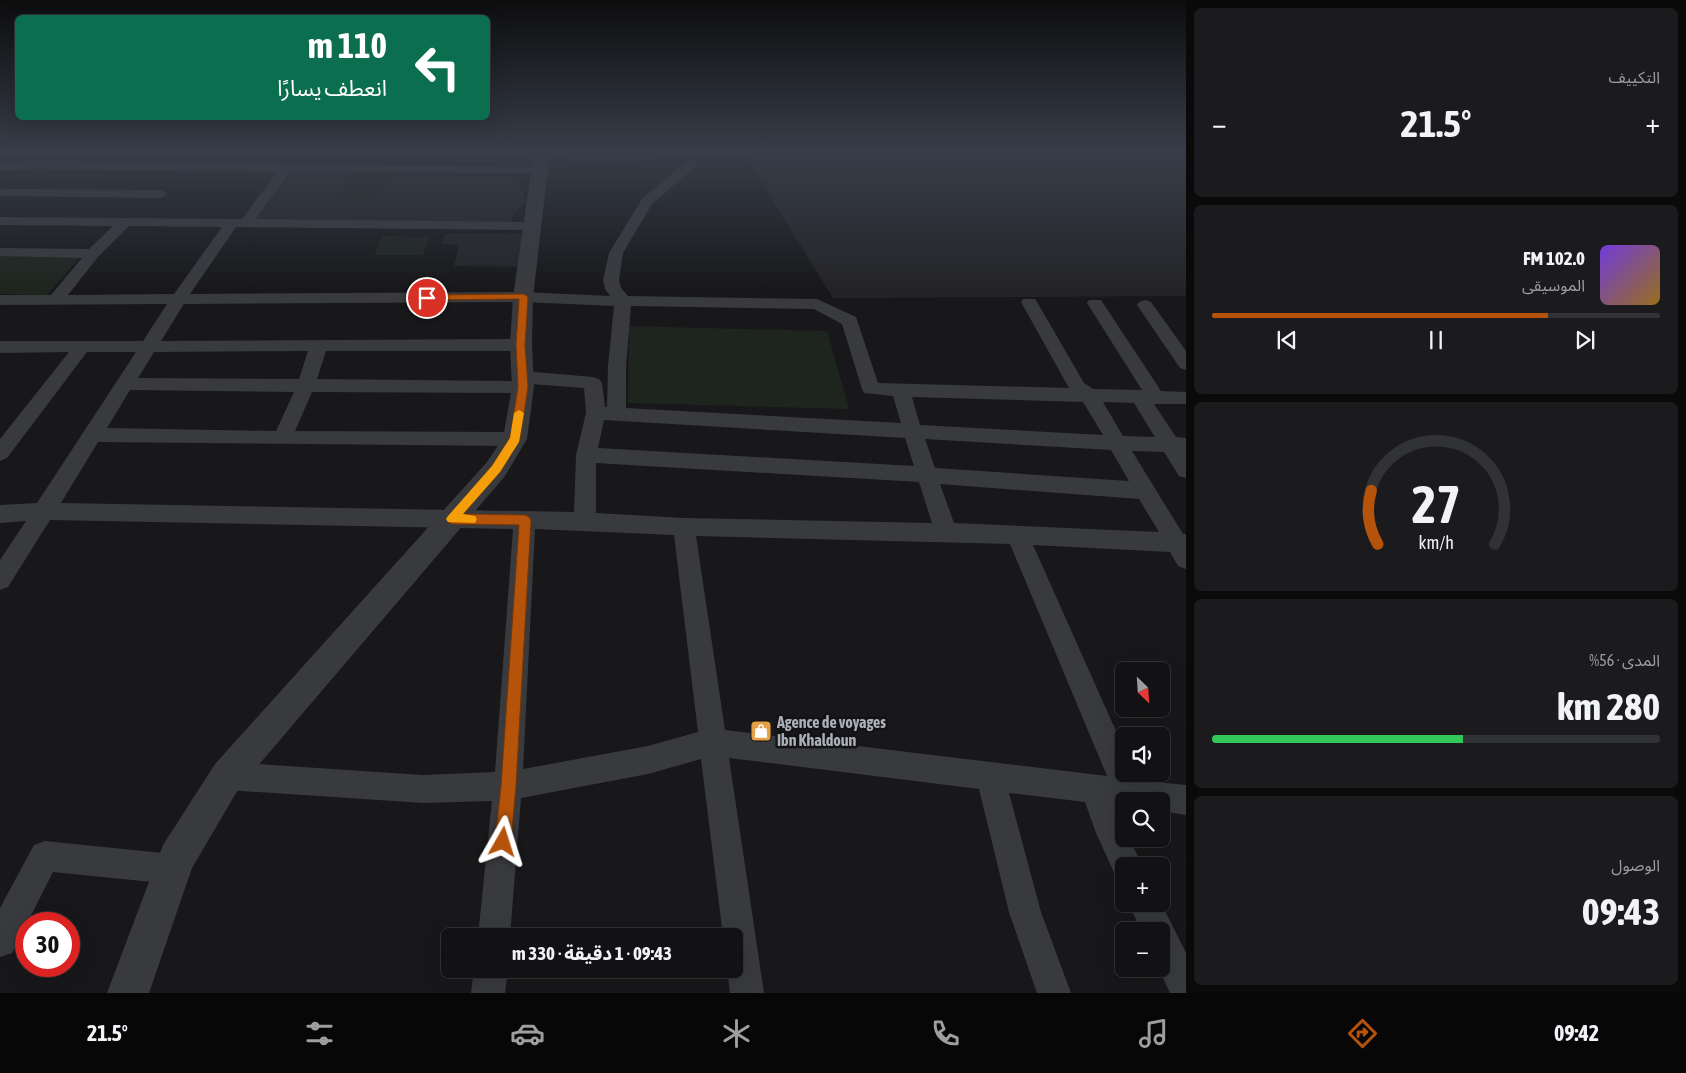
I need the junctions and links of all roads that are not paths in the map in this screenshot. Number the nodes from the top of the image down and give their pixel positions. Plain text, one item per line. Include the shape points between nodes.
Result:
1 (157, 197) edge
2 (258, 197) edge
3 (536, 197) edge
4 (652, 197) edge
5 (0, 220) edge
6 (131, 222) junction
7 (239, 223) junction
8 (533, 226) junction
9 (0, 252) edge
10 (92, 254) junction
11 (524, 297) junction
12 (0, 300) edge
13 (55, 300) junction
14 (178, 300) junction
15 (624, 301) junction
16 (1029, 302) dead end
17 (1096, 303) dead end
18 (1145, 305) dead end
19 (319, 345) junction
20 (521, 345) junction
21 (7, 346) edge
22 (83, 346) junction
23 (148, 346) junction
24 (0, 362) edge
25 (1186, 364) edge
26 (523, 382) junction
27 (125, 384) junction
28 (305, 387) junction
29 (901, 390) junction
30 (1089, 395) junction
31 (1148, 397) junction
32 (1186, 398) edge
33 (606, 413) junction
34 (912, 430) junction
35 (93, 435) junction
36 (282, 438) junction
37 (515, 439) junction
38 (1117, 443) junction
39 (1178, 444) edge
40 (1, 450) edge
41 (586, 456) junction
42 (1186, 470) edge
43 (927, 474) junction
44 (1146, 491) junction
45 (45, 511) junction
46 (0, 514) edge
47 (452, 519) junction
48 (525, 520) junction
49 (585, 521) junction
50 (684, 527) junction
51 (946, 532) junction
52 (1018, 536) junction
53 (1183, 548) edge
54 (0, 580) edge
55 (713, 742) junction
56 (228, 776) junction
57 (990, 776) junction
58 (508, 786) junction
59 (1095, 788) junction
60 (1128, 792) joint
61 (1170, 798) edge
62 (1186, 800) edge
63 (1123, 857) edge
64 (172, 869) junction
65 (495, 928) edge
66 (0, 941) edge
67 (1170, 956) edge
68 (489, 978) edge
69 (1186, 989) edge
70 (128, 993) edge
71 (488, 993) edge
72 (747, 993) edge
73 (1054, 993) edge

1 - 6 street
2 - 7 street
3 - 8 street
4 - 15 street via 616,253 611,280 613,289
5 - 6 street
6 - 7 street
6 - 10 street
7 - 8 street
7 - 14 street
8 - 11 street
9 - 10 street
10 - 13 street
11 - 14 street
11 - 15 street
11 - 20 street
12 - 13 street
13 - 14 street
14 - 23 street
15 - 29 street via 817,304 850,321 871,389
15 - 33 street via 617,366
16 - 30 street via 1077,387
17 - 31 street
18 - 25 street
19 - 20 street
19 - 23 street
19 - 28 street
20 - 26 street
21 - 22 street
21 - 24 street
22 - 23 street
22 - 40 street
23 - 27 street
26 - 28 street
26 - 33 street via 593,382
26 - 37 street
27 - 28 street
27 - 35 street
28 - 36 street
29 - 30 street
29 - 34 street
30 - 31 street
30 - 38 street
31 - 32 street
31 - 39 street
33 - 34 street
33 - 41 street
34 - 38 street
34 - 43 street
35 - 36 street
35 - 45 street
36 - 37 street
37 - 47 street via 496,469
38 - 39 street
38 - 44 street
39 - 42 street
41 - 43 street
41 - 49 street
43 - 44 street
43 - 51 street
44 - 53 street
45 - 46 street
45 - 47 street
45 - 54 street
47 - 48 street
47 - 56 street
48 - 49 street
48 - 58 street
49 - 50 street
50 - 51 street
50 - 55 street
51 - 52 street
52 - 53 street
52 - 60 street
55 - 57 street
55 - 58 street via 648,760
55 - 72 street
56 - 58 street via 423,789
56 - 64 street
57 - 59 street
57 - 73 street via 1025,912
58 - 65 street
59 - 60 street
59 - 63 street
61 - 62 street
64 - 66 street via 45,856
64 - 70 street
67 - 69 street
68 - 71 street

